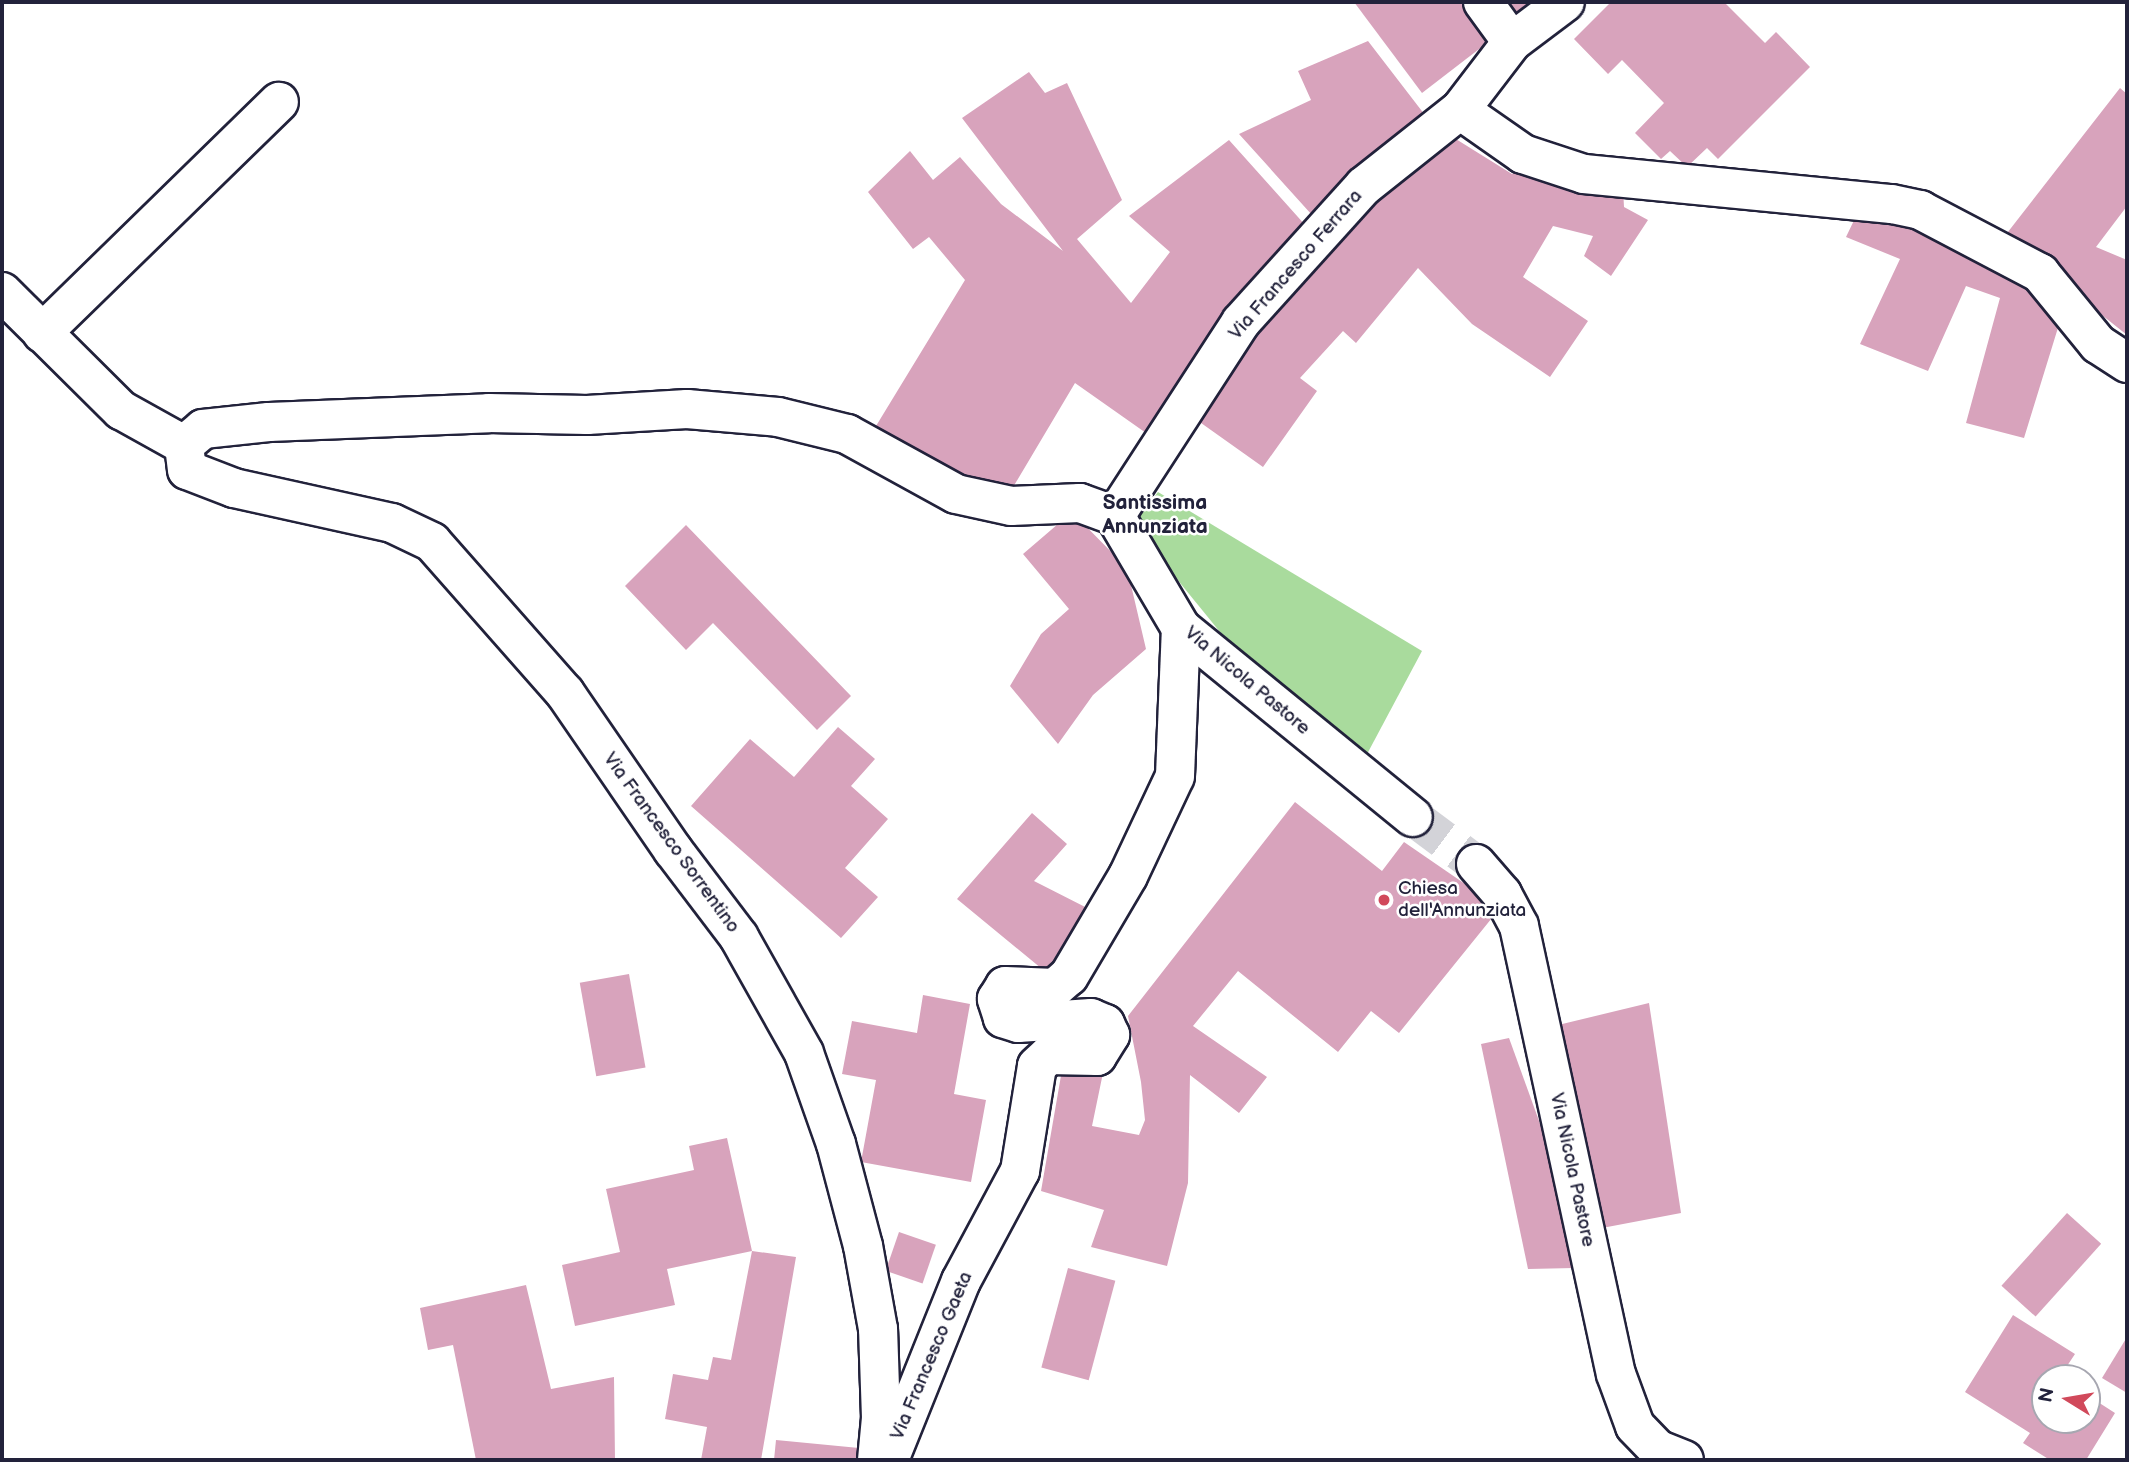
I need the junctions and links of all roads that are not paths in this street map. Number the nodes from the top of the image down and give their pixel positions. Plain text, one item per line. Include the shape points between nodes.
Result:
1 (1483, 2) edge
2 (1565, 2) edge
3 (1512, 42) junction
4 (279, 102) dead end
5 (1460, 110) junction
6 (2, 292) edge
7 (43, 333) junction
8 (2127, 363) edge
9 (184, 444) junction
10 (1115, 516) junction
11 (1181, 628) junction
12 (1413, 817) tunnel mouth
13 (1476, 864) tunnel mouth
14 (877, 1460) edge
15 (889, 1460) edge
16 (1684, 1460) edge

1 - 3 street
2 - 3 street, Via Francesco Ferrara
3 - 5 street, Via Francesco Ferrara
4 - 7 street
5 - 8 street via 1523,154 1584,174 1892,204 1920,211 2040,273 2090,336
5 - 10 street, Via Francesco Ferrara via 1364,186 1241,322
6 - 7 street
7 - 9 street via 121,410
9 - 10 street via 204,429 269,422 687,409 778,417 847,434 956,494 1011,506 1080,503
9 - 14 street, Via Francesco Sorrentino via 187,470 392,523 432,542 565,693 739,937 804,1053 840,1157 878,1329 881,1418
10 - 11 street, Via Nicola Pastore
11 - 12 street, Via Nicola Pastore
11 - 15 street, Via Francesco Gaeta via 1175,776 1128,876 1069,976 1055,988 1005,986 997,999 1003,1018 1018,1023 1091,1018 1105,1024 1110,1035 1097,1056 1049,1055 1037,1066 1020,1171 961,1281
13 - 16 street, Via Nicola Pastore via 1502,894 1519,926 1616,1374 1635,1426 1657,1449

